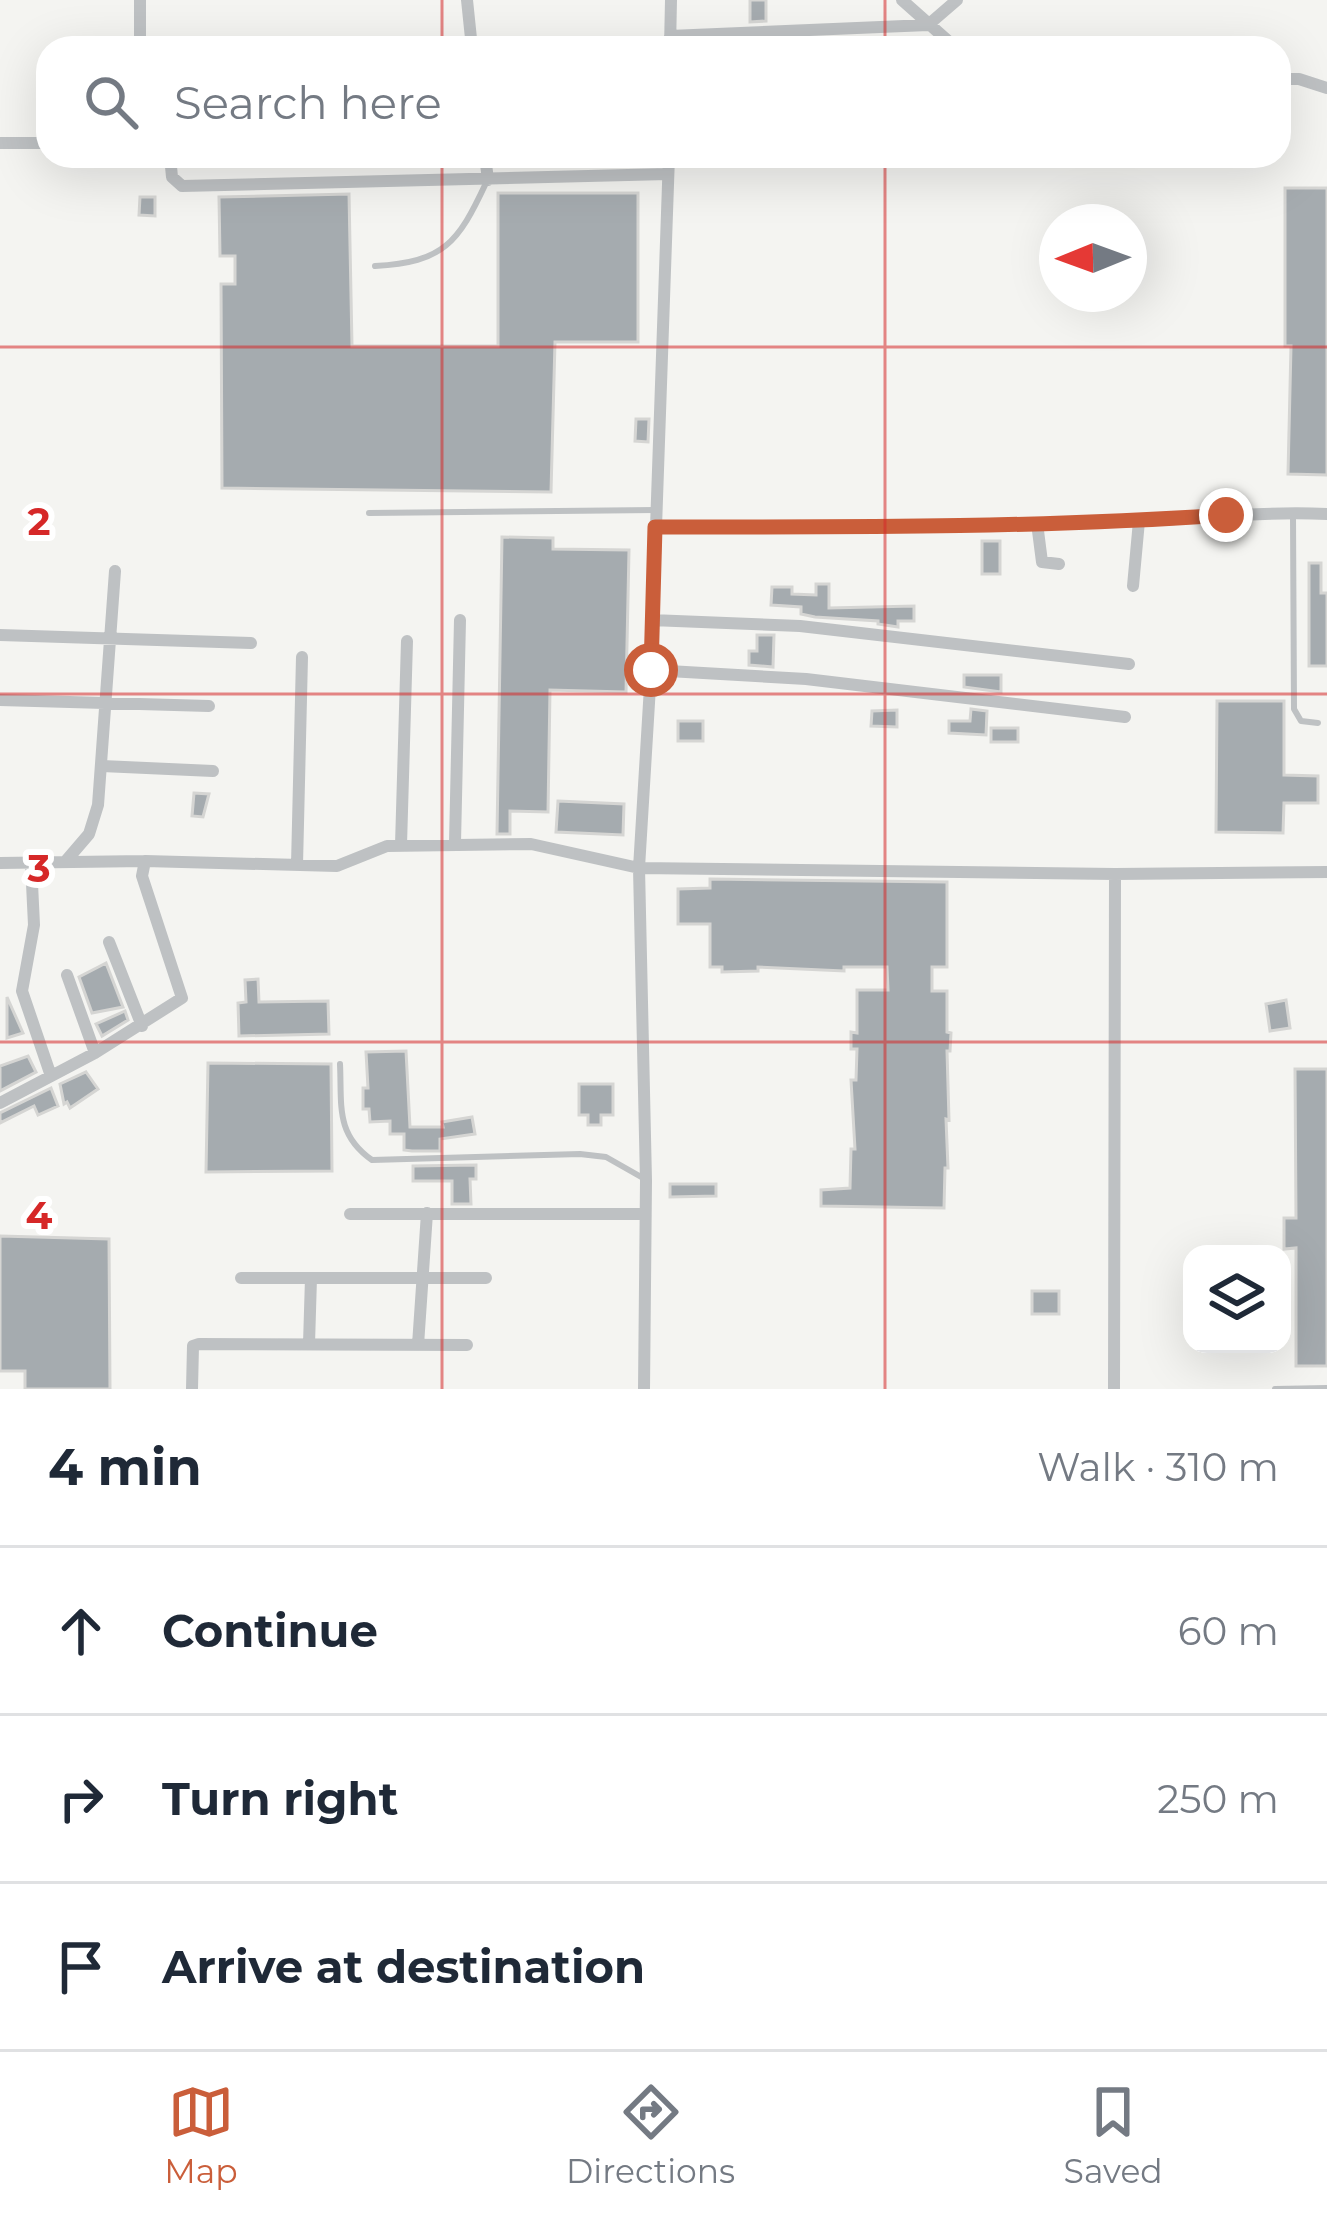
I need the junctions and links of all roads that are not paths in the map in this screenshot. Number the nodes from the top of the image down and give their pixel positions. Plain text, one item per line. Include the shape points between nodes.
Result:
1 (141, 0) edge
2 (467, 0) edge
3 (671, 0) edge
4 (902, 0) edge
5 (957, 0) edge
6 (928, 25) junction
7 (140, 36) edge
8 (471, 36) edge
9 (670, 36) edge
10 (761, 36) edge
11 (941, 36) edge
12 (1291, 79) edge
13 (1325, 85) edge
14 (0, 143) edge
15 (36, 143) edge
16 (171, 168) edge
17 (486, 168) edge
18 (668, 168) edge
19 (668, 174) junction
20 (488, 180) junction
21 (375, 266) dead end
22 (656, 509) junction
23 (1294, 512) junction
24 (369, 513) dead end
25 (1327, 514) edge
26 (1139, 521) junction
27 (1037, 523) junction
28 (655, 527) junction
29 (1059, 564) dead end
30 (115, 571) dead end
31 (1133, 586) dead end
32 (460, 620) dead end
33 (652, 620) junction
34 (0, 635) edge
35 (111, 638) junction
36 (406, 641) dead end
37 (251, 643) dead end
38 (302, 657) dead end
39 (1129, 664) dead end
40 (651, 670) junction
41 (0, 700) edge
42 (106, 703) junction
43 (209, 706) dead end
44 (1125, 717) dead end
45 (1318, 723) dead end
46 (102, 766) junction
47 (213, 771) dead end
48 (455, 843) junction
49 (401, 844) junction
50 (145, 861) junction
51 (65, 862) junction
52 (0, 863) edge
53 (31, 863) junction
54 (297, 865) junction
55 (639, 868) junction
56 (1327, 872) edge
57 (1115, 874) junction
58 (109, 942) dead end
59 (68, 975) dead end
60 (142, 1026) junction
61 (95, 1053) junction
62 (340, 1064) dead end
63 (51, 1076) junction
64 (0, 1103) edge
65 (646, 1181) junction
66 (427, 1213) junction
67 (350, 1214) dead end
68 (645, 1214) junction
69 (241, 1277) dead end
70 (311, 1278) junction
71 (421, 1278) junction
72 (486, 1278) dead end
73 (309, 1344) junction
74 (418, 1345) junction
75 (467, 1345) dead end
76 (1327, 1388) edge
77 (192, 1389) edge
78 (644, 1389) edge
79 (1114, 1389) edge
80 (1275, 1389) edge

1 - 7 street
2 - 8 street
3 - 9 street
4 - 6 street
5 - 6 street
6 - 10 street
6 - 11 street
12 - 13 street
14 - 15 street
16 - 20 street via 182,186
17 - 20 street
18 - 19 street
19 - 20 street
19 - 22 street
20 - 21 lane via 452,244 406,264
22 - 24 lane
22 - 28 street
23 - 25 street
23 - 26 street
23 - 45 lane via 1294,709 1301,721
26 - 27 street
26 - 31 street
27 - 28 street
27 - 29 street via 1039,557
28 - 33 street
30 - 35 street
32 - 48 street
33 - 39 street via 800,626
33 - 40 street
34 - 35 street
35 - 37 street
35 - 42 street
36 - 49 street
38 - 54 street
40 - 44 street via 806,679
40 - 55 street
41 - 42 street
42 - 43 street
42 - 46 street
46 - 47 street
46 - 51 street via 94,822
48 - 49 street
48 - 55 street via 531,844
49 - 54 street via 340,866
50 - 51 street
50 - 54 street
50 - 60 street via 142,876 182,998
51 - 53 street
52 - 53 street
53 - 63 street via 34,926 22,991
55 - 57 street
55 - 65 street
56 - 57 street
57 - 79 street
58 - 60 street
59 - 61 street
60 - 61 street
61 - 63 street
62 - 65 lane via 343,1124 352,1146 371,1160 580,1154 625,1165
63 - 64 street
65 - 68 street
66 - 67 street
66 - 68 street
66 - 71 street
68 - 78 street
69 - 70 street
70 - 71 street
70 - 73 street
71 - 72 street
71 - 74 street
73 - 74 street
73 - 77 street via 193,1346
74 - 75 street
76 - 80 lane

